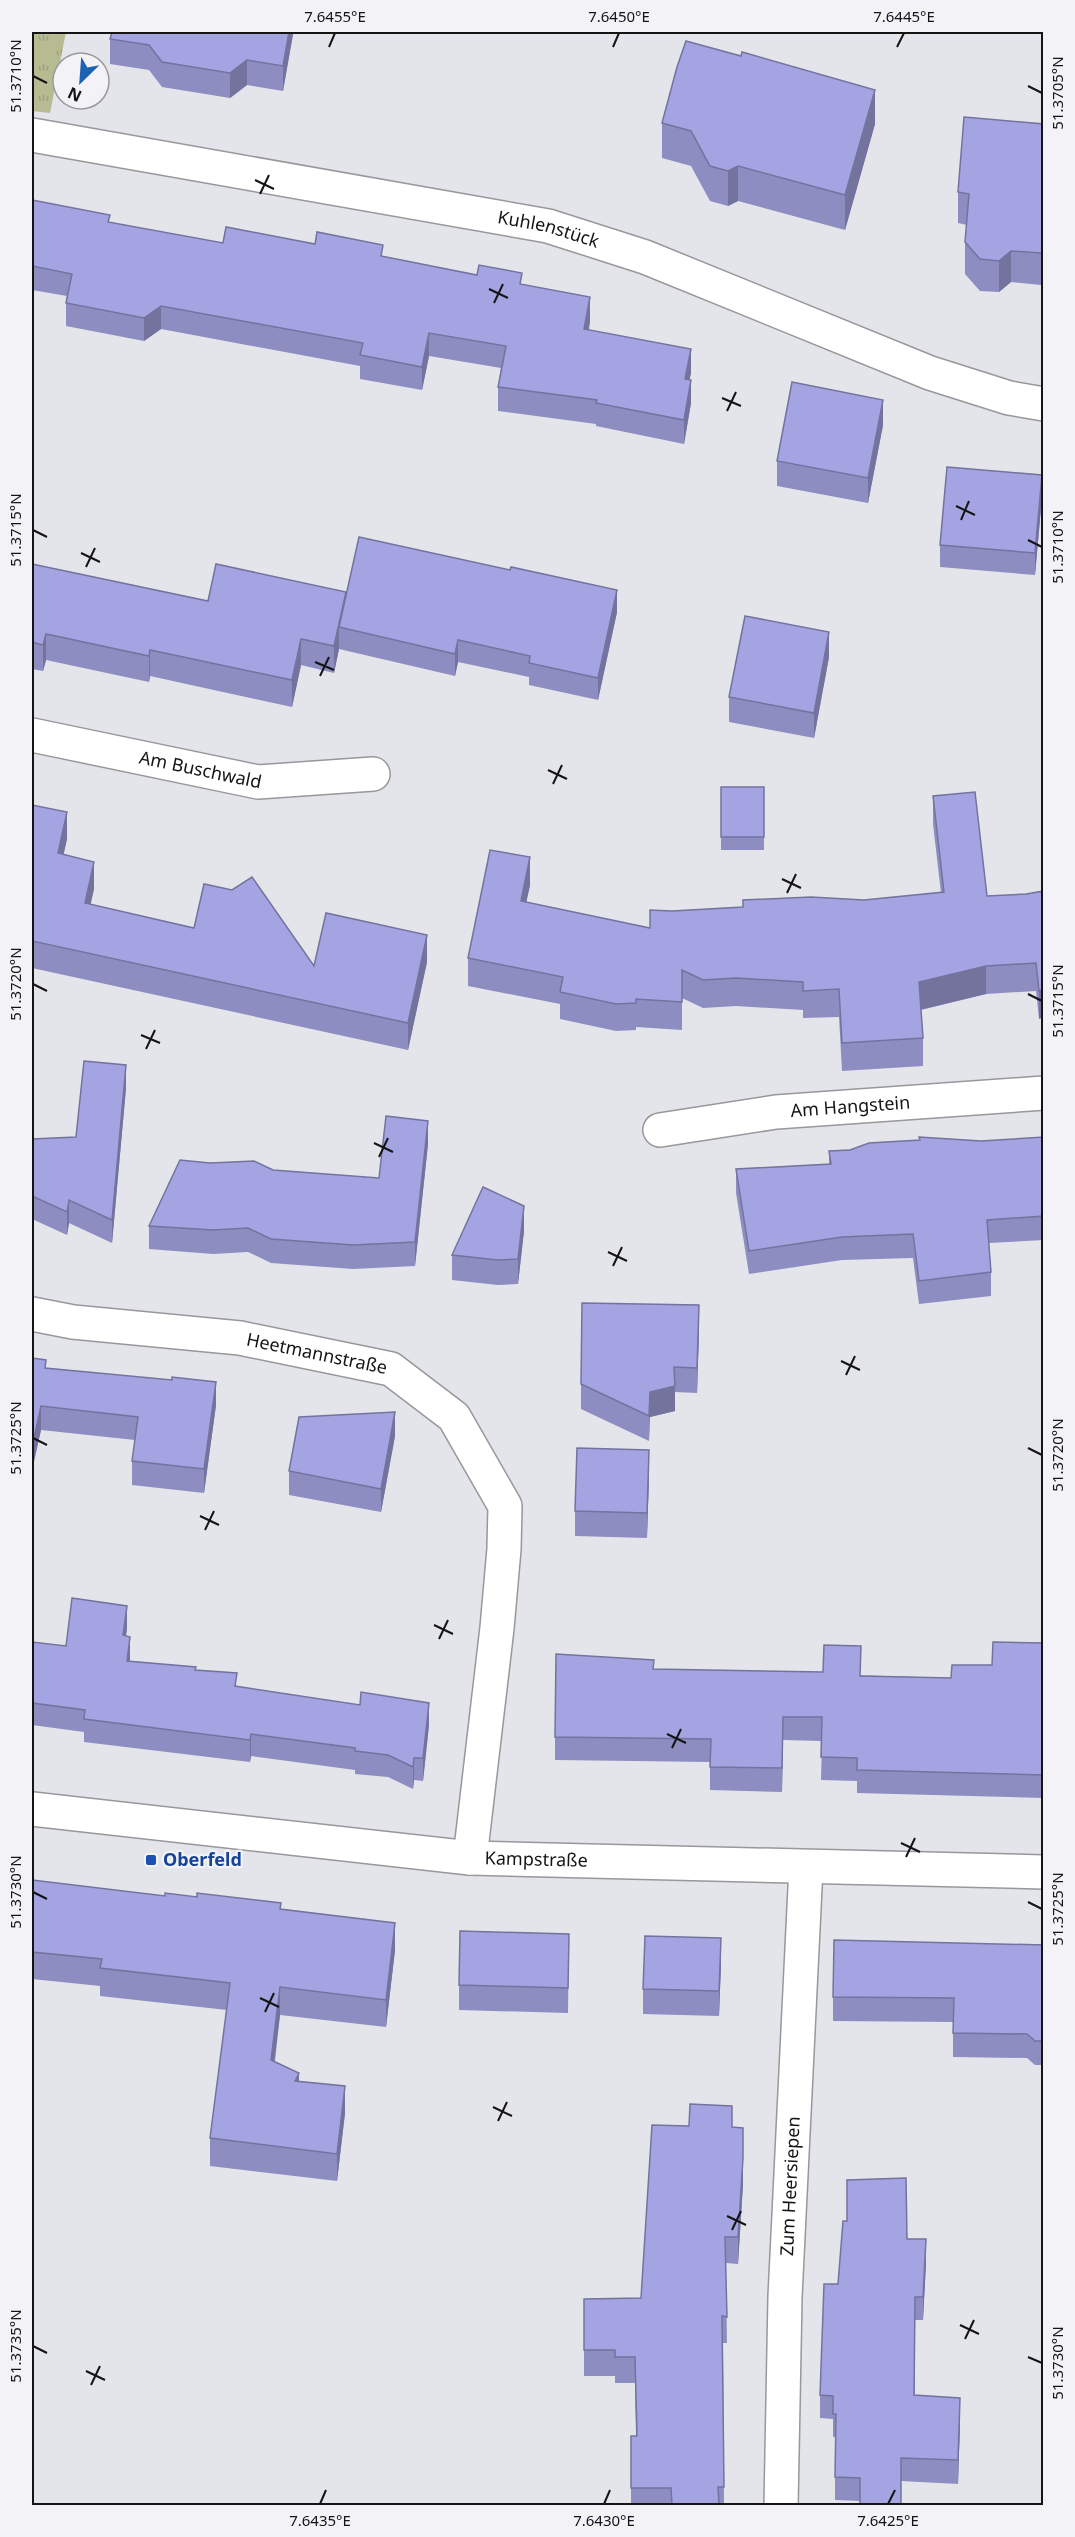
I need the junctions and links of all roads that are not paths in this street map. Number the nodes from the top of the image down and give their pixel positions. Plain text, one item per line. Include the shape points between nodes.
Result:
1 (32, 135) edge
2 (1044, 404) edge
3 (32, 735) edge
4 (373, 774) dead end
5 (1044, 1093) edge
6 (660, 1130) dead end
7 (32, 1314) edge
8 (32, 1809) edge
9 (470, 1858) junction
10 (806, 1867) junction
11 (1044, 1872) edge
12 (781, 2505) edge

1 - 2 street, Kuhlenstück via 548,226 645,257 930,374 1009,398
3 - 4 street, Am Buschwald via 258,782
5 - 6 street, Am Hangstein via 776,1112
7 - 9 street, Heetmannstraße via 73,1322 240,1338 391,1369 454,1418 505,1506 497,1628
8 - 9 street, Kampstraße
9 - 10 street, Kampstraße
10 - 11 street, Kampstraße
10 - 12 street, Zum Heersiepen via 785,2296

